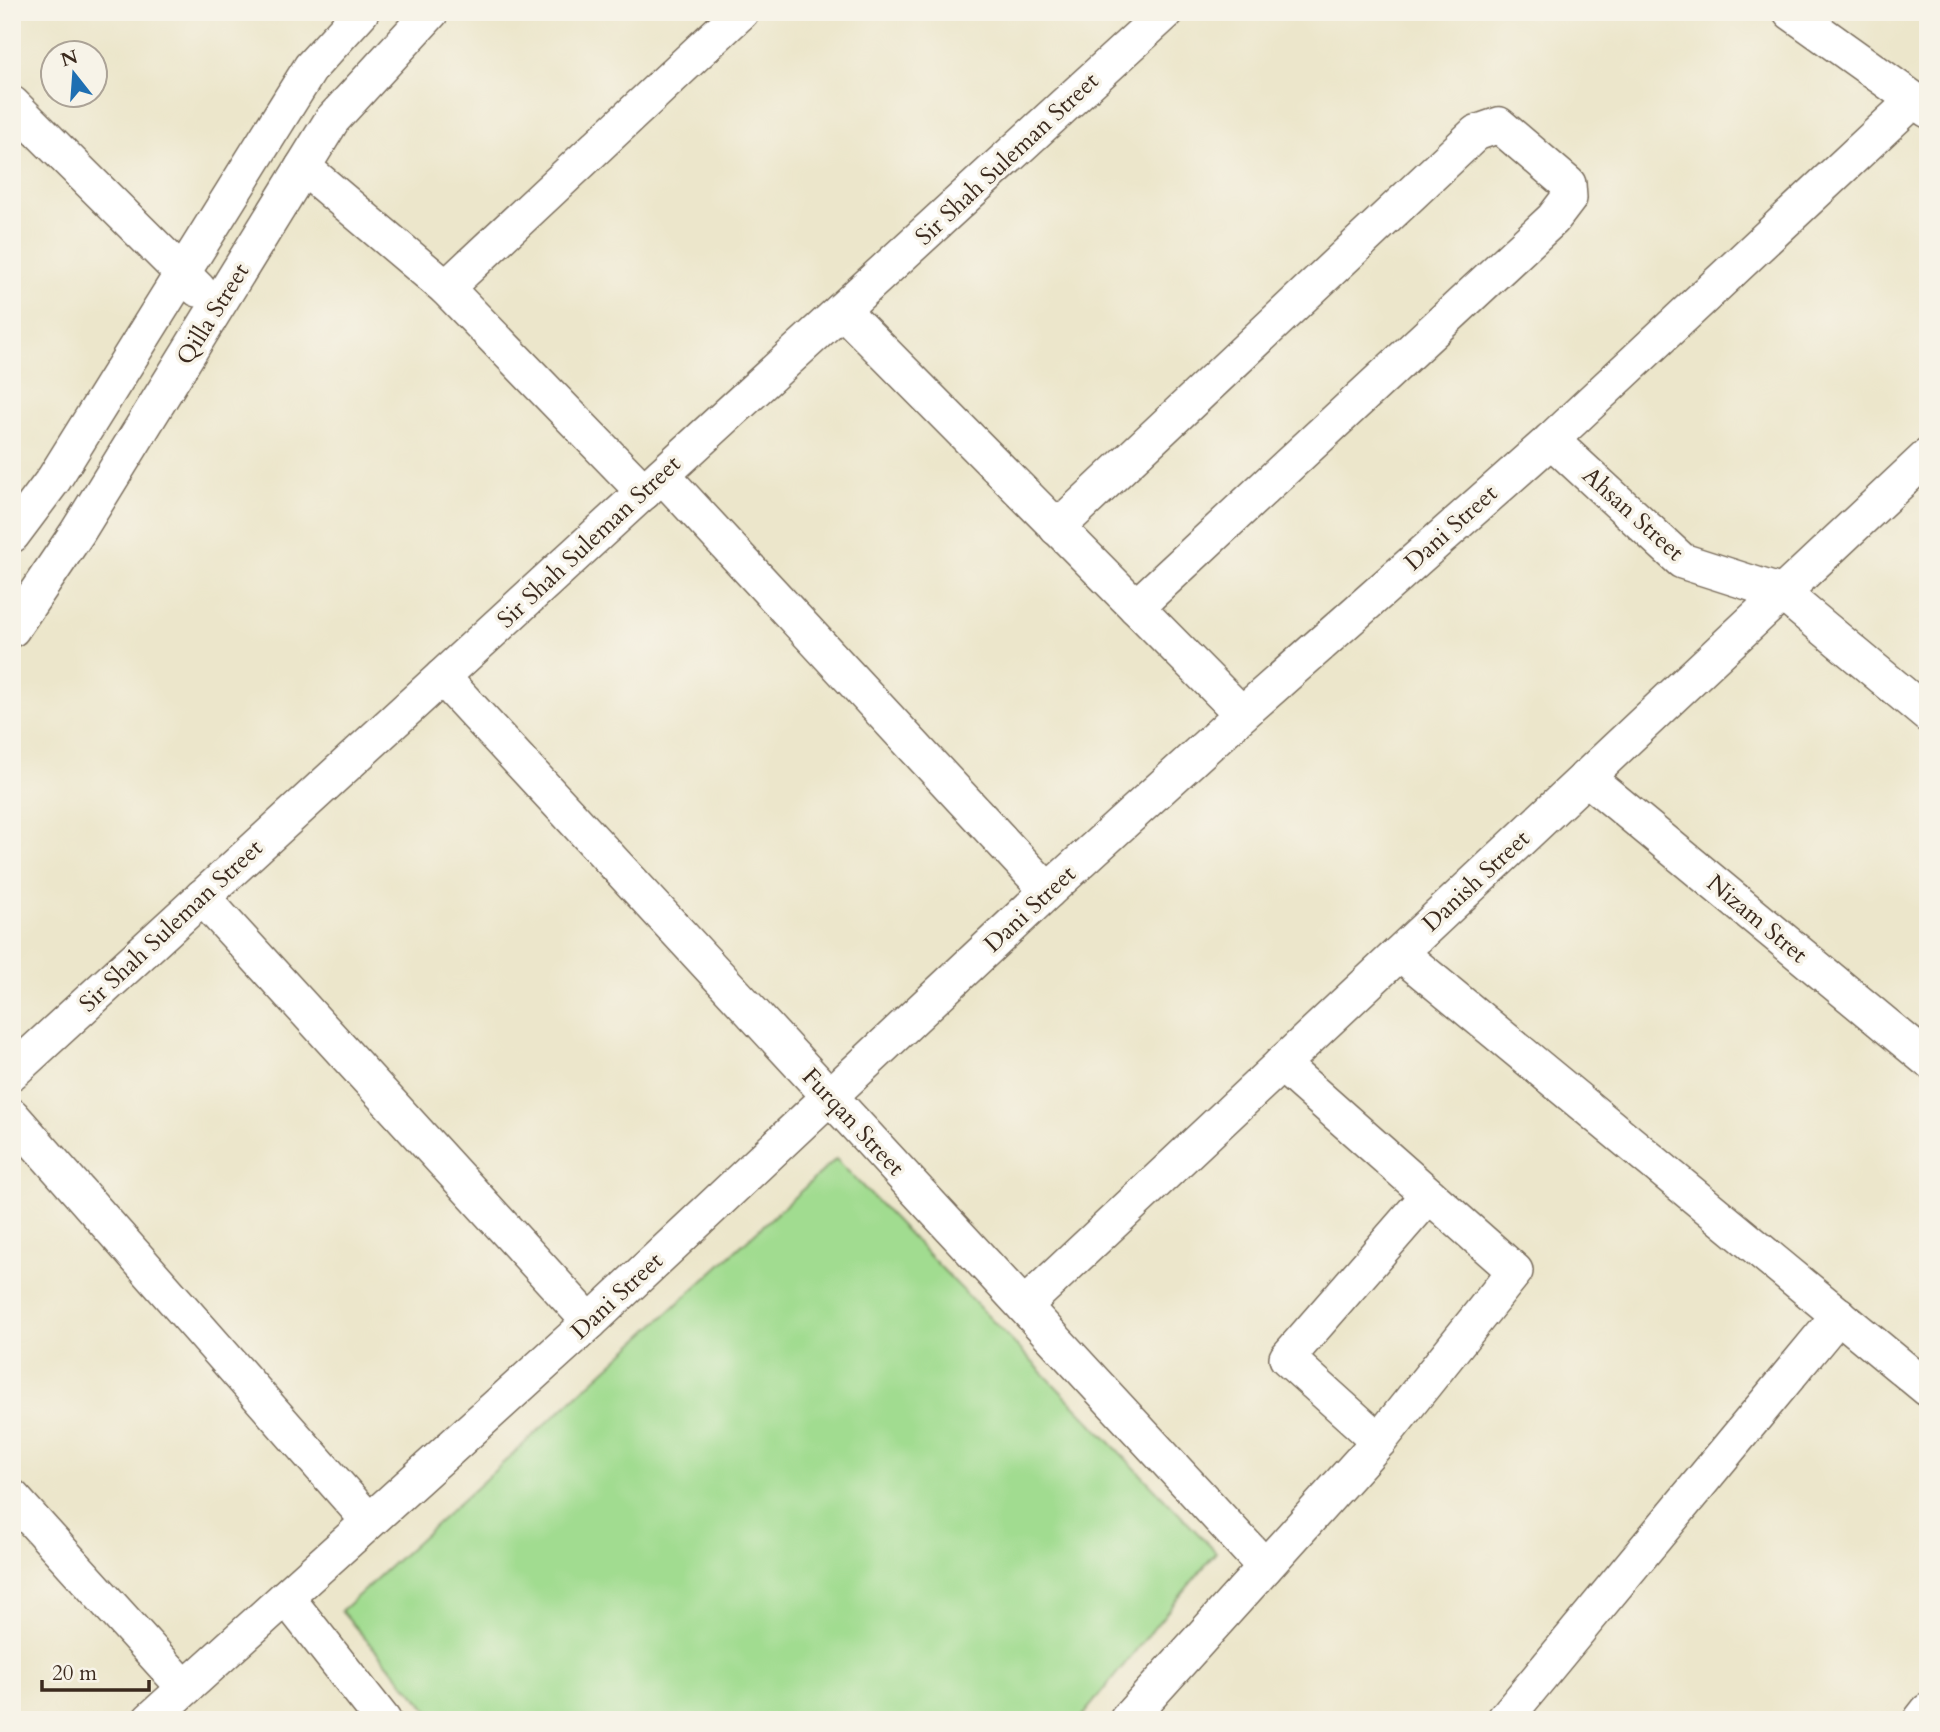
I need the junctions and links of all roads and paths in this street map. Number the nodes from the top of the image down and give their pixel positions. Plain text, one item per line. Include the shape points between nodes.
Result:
1 (361, 12) edge
2 (431, 12) edge
3 (741, 12) edge
4 (1166, 12) edge
5 (1791, 12) edge
6 (12, 104) edge
7 (1921, 105) edge
8 (303, 167) junction
9 (182, 273) junction
10 (446, 288) junction
11 (216, 308) junction
12 (842, 310) junction
13 (1551, 440) junction
14 (1928, 456) edge
15 (653, 483) junction
16 (1057, 528) junction
17 (12, 535) edge
18 (1782, 593) junction
19 (1136, 607) junction
20 (12, 629) edge
21 (442, 677) junction
22 (1242, 714) junction
23 (1928, 715) edge
24 (1586, 777) junction
25 (1048, 891) junction
26 (202, 897) junction
27 (1399, 953) junction
28 (1928, 1060) edge
29 (1281, 1065) junction
30 (12, 1072) edge
31 (830, 1097) junction
32 (12, 1116) edge
33 (1429, 1195) junction
34 (1024, 1306) junction
35 (1839, 1315) junction
36 (590, 1322) junction
37 (1928, 1389) edge
38 (1379, 1441) junction
39 (12, 1497) edge
40 (369, 1521) junction
41 (1265, 1567) junction
42 (286, 1597) junction
43 (185, 1688) junction
44 (1928, 1711) edge
45 (150, 1720) edge
46 (383, 1720) edge
47 (1127, 1720) edge
48 (1504, 1720) edge
49 (1921, 1720) edge

1 - 9 street, Qilla Street via 311,68
2 - 8 street, Qilla Street via 332,120
3 - 10 street
4 - 12 street, Sir Shah Suleman Street
5 - 7 street
6 - 9 street
7 - 13 street, Dani Street
8 - 10 street
8 - 11 street, Qilla Street
9 - 11 street
9 - 17 street, Qilla Street via 54,479
10 - 15 street
11 - 20 street, Qilla Street
12 - 15 street, Sir Shah Suleman Street
12 - 16 street
13 - 18 street, Ahsan Street via 1682,561
13 - 22 street, Dani Street
14 - 18 street, Danish Street
15 - 21 street, Sir Shah Suleman Street
15 - 25 street
16 - 19 street
16 - 19 street via 1476,132 1499,125 1568,184 1569,198 1553,219
18 - 23 street, Ahsan Street
18 - 24 street, Danish Street
19 - 22 street
21 - 26 street, Sir Shah Suleman Street
21 - 31 street, Furqan Street
22 - 25 street, Dani Street
24 - 27 street, Danish Street
24 - 28 street, Nizam Stret
25 - 31 street, Dani Street
26 - 30 street, Sir Shah Suleman Street
26 - 36 street
27 - 29 street, Danish Street
27 - 35 street
29 - 33 street
29 - 34 street, Danish Street
31 - 34 street, Furqan Street
31 - 36 street, Dani Street
32 - 40 street
33 - 38 street via 1515,1271
33 - 38 street via 1287,1358
34 - 41 street, Furqan Street
35 - 37 street
35 - 48 street
36 - 40 street, Dani Street
38 - 41 street
39 - 43 street
40 - 42 street, Dani Street
41 - 47 street
42 - 43 street, Dani Street
42 - 46 street
43 - 45 street, Dani Street
44 - 49 street

